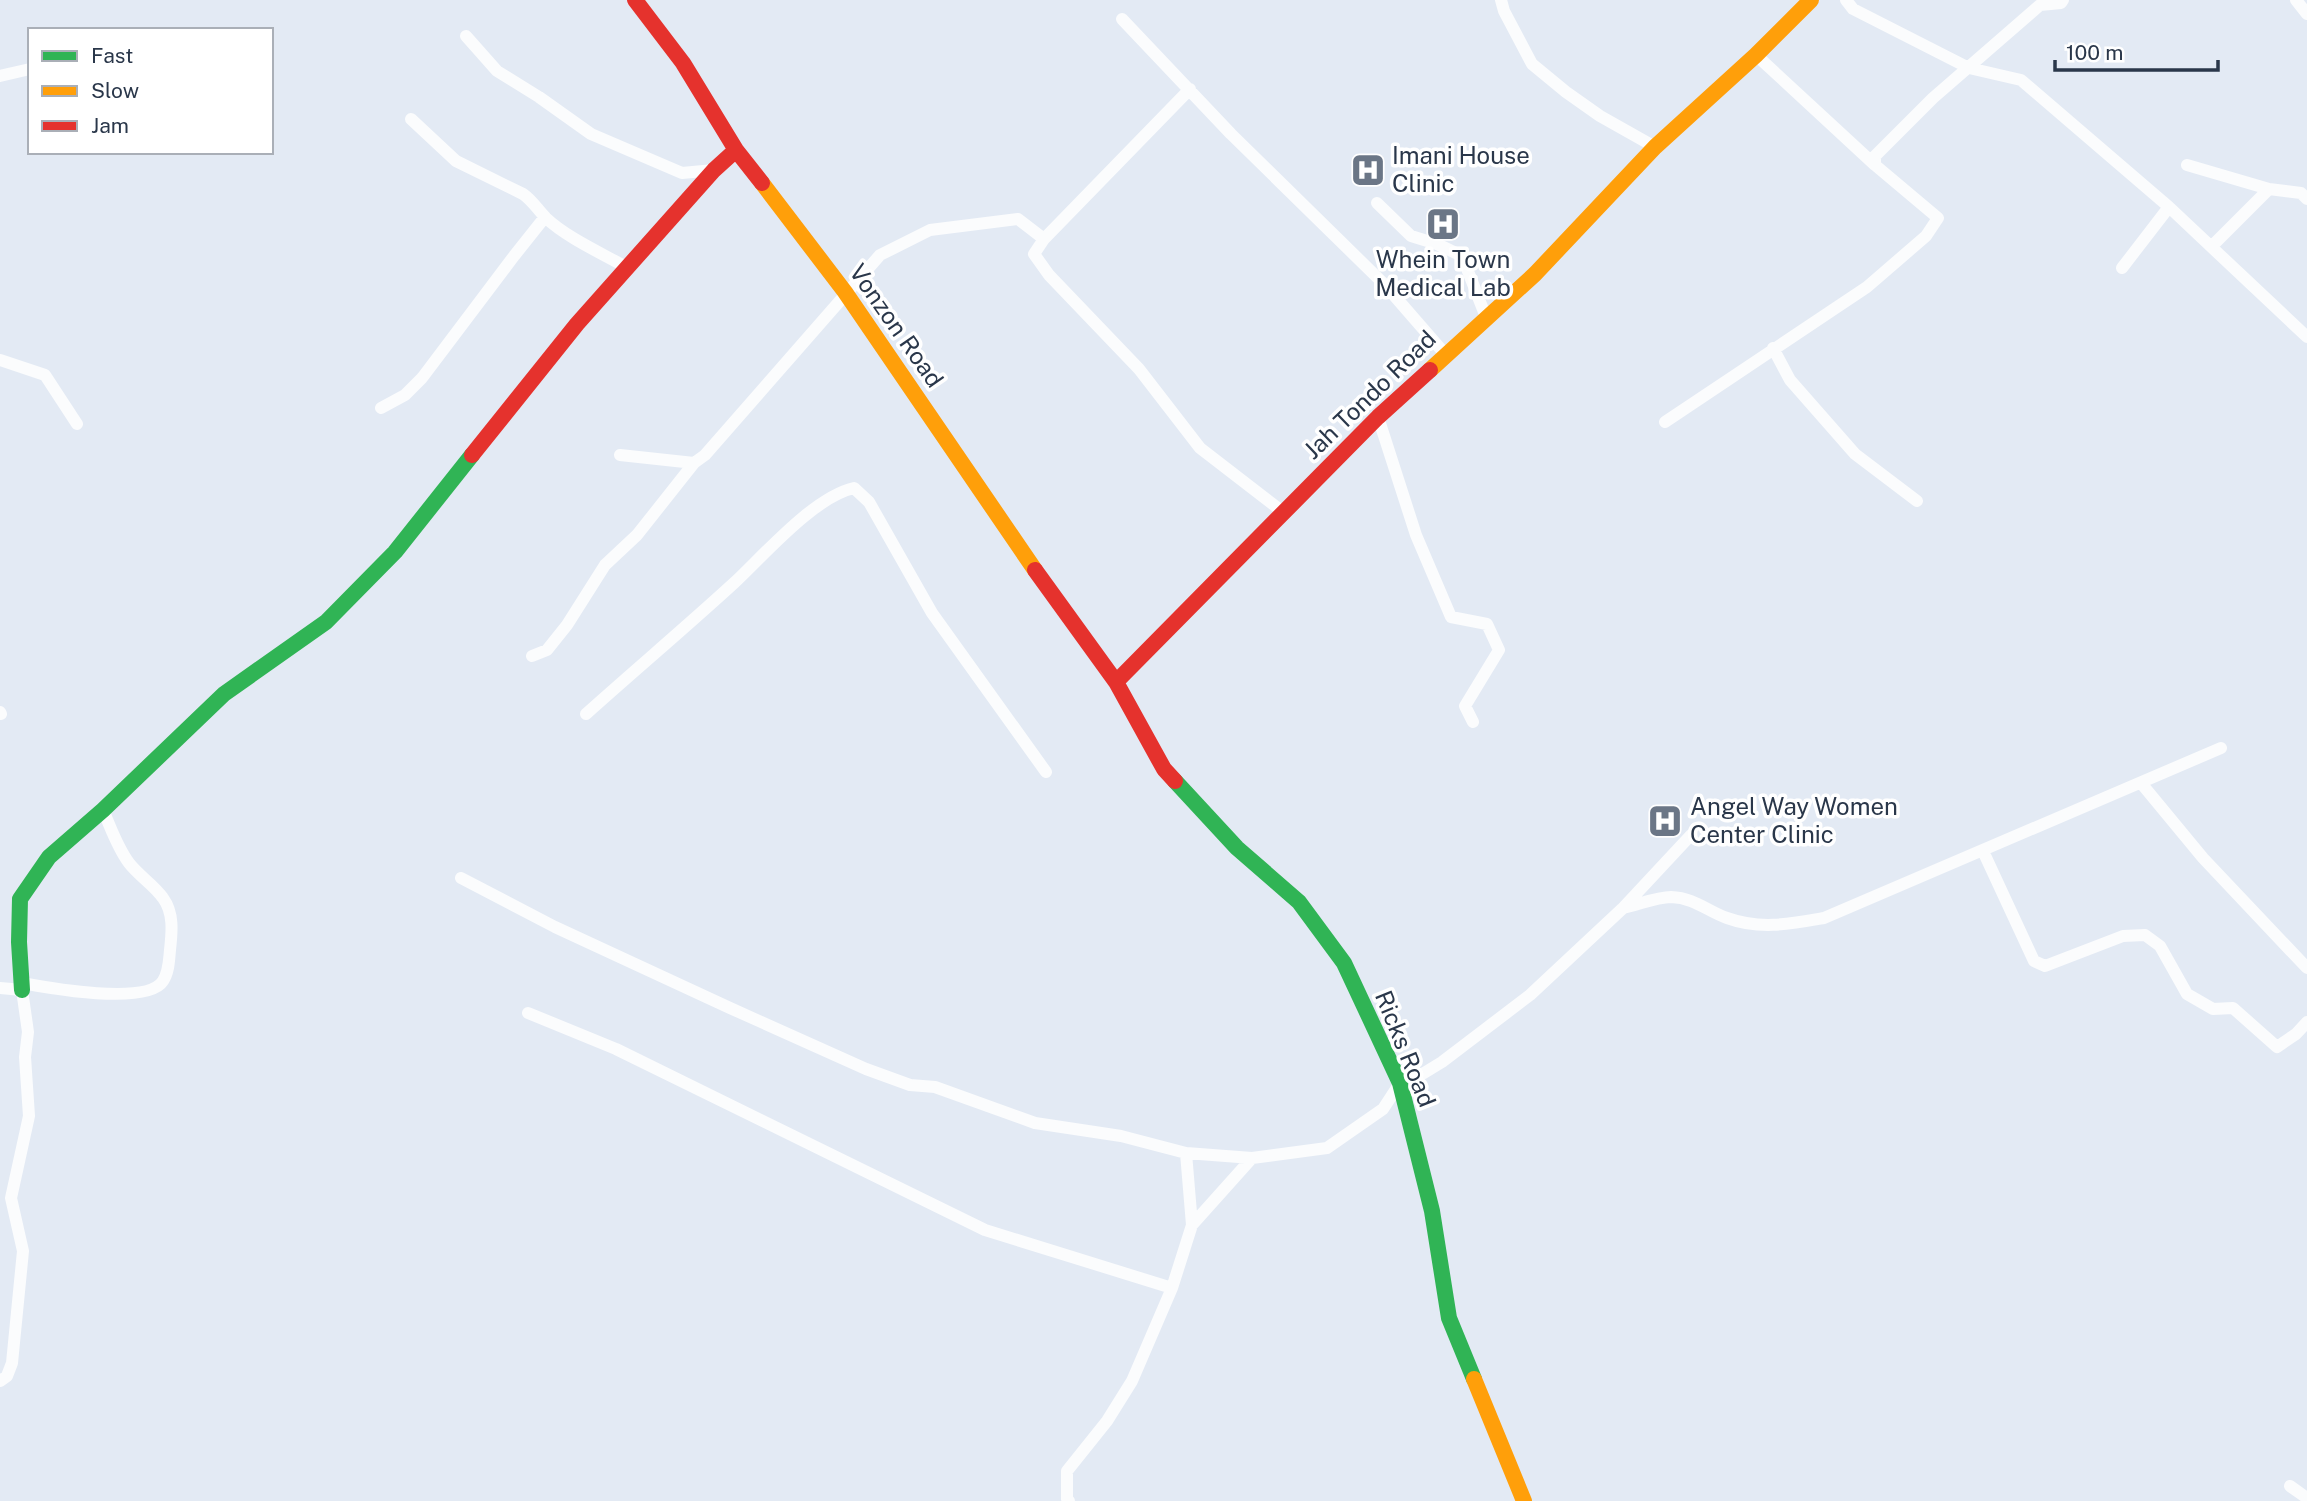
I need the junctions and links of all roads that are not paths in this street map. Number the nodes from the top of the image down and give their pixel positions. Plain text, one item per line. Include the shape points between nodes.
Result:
1 (635, 0) edge
2 (1501, 0) edge
3 (1811, 0) edge
4 (1846, 0) edge
5 (2031, 0) edge
6 (2063, 0) edge
7 (2296, 0) edge
8 (2029, 14) junction
9 (2307, 14) edge
10 (1122, 19) dead end
11 (466, 36) dead end
12 (1756, 54) junction
13 (1969, 68) junction
14 (28, 69) edge
15 (0, 76) edge
16 (1189, 89) junction
17 (411, 119) dead end
18 (1655, 147) junction
19 (736, 150) junction
20 (1875, 165) junction
21 (2187, 165) dead end
22 (714, 170) junction
23 (2269, 189) junction
24 (2307, 200) edge
25 (1377, 203) dead end
26 (2169, 207) junction
27 (545, 217) junction
28 (1044, 239) junction
29 (2211, 246) junction
30 (626, 267) junction
31 (2122, 268) dead end
32 (845, 292) junction
33 (1486, 317) junction
34 (2307, 337) edge
35 (1773, 348) junction
36 (1445, 354) junction
37 (0, 360) edge
38 (381, 408) dead end
39 (1378, 417) junction
40 (1665, 422) dead end
41 (77, 424) dead end
42 (620, 455) dead end
43 (694, 463) junction
44 (1917, 501) dead end
45 (1283, 512) junction
46 (531, 656) dead end
47 (1116, 682) junction
48 (586, 714) dead end
49 (1473, 722) dead end
50 (2221, 748) dead end
51 (1046, 772) dead end
52 (2141, 783) junction
53 (103, 810) junction
54 (1691, 835) dead end
55 (1983, 851) junction
56 (461, 878) dead end
57 (1622, 909) junction
58 (2307, 968) edge
59 (22, 986) junction
60 (0, 988) edge
61 (528, 1013) dead end
62 (2307, 1022) edge
63 (1400, 1083) junction
64 (1186, 1153) junction
65 (1252, 1158) junction
66 (0, 1189) edge
67 (11, 1198) junction
68 (1192, 1225) junction
69 (1172, 1288) junction
70 (0, 1381) edge
71 (2290, 1486) dead end
72 (2307, 1498) edge
73 (1069, 1501) edge
74 (1524, 1501) edge

1 - 19 street, Vonzon Road via 683,63
2 - 18 street via 1532,64 1600,116
3 - 12 street, Jah Tondo Road
4 - 13 street via 1853,9
5 - 8 street
6 - 8 street via 2040,5
7 - 9 street
8 - 13 street
10 - 16 street
11 - 22 street via 497,71 591,134 682,173
12 - 18 street, Jah Tondo Road
12 - 20 street
13 - 20 street via 1875,156
13 - 26 street via 2021,80
14 - 15 street
16 - 28 street
16 - 36 street via 1385,285
17 - 27 street via 456,161 523,194
18 - 33 street, Jah Tondo Road via 1535,274
19 - 22 street
19 - 32 street, Vonzon Road
20 - 35 street via 1938,218 1926,236 1867,286
21 - 23 street
22 - 30 street
23 - 24 street via 2301,193
23 - 29 street
25 - 33 street via 1411,236 1462,257
26 - 29 street
26 - 31 street
27 - 30 street
27 - 38 street via 422,378
28 - 32 street via 1018,219 930,230 880,256
28 - 45 street via 1034,254 1049,275 1139,369 1200,448
29 - 34 street
30 - 53 street via 395,552 326,622 224,694
32 - 43 street
32 - 47 street, Vonzon Road
33 - 36 street, Jah Tondo Road
35 - 40 street
35 - 44 street via 1790,380 1855,454
36 - 39 street, Jah Tondo Road
37 - 41 street via 45,375
39 - 45 street, Jah Tondo Road
39 - 49 street via 1416,535 1451,617 1487,624 1499,650 1465,706
42 - 43 street
43 - 46 street via 637,535 605,565 547,650
45 - 47 street, Jah Tondo Road
47 - 63 street, Ricks Road via 1164,769 1237,848 1299,902 1344,963
48 - 51 street via 801,519 842,490 854,488 869,502 932,613
50 - 52 street
52 - 55 street
52 - 58 street via 2203,859
53 - 59 street via 49,857 20,899
53 - 59 street via 130,864 170,911 173,929 163,982 145,992 87,994
54 - 57 street
55 - 57 street via 1824,918 1782,926 1743,923 1724,918 1701,903 1670,897
55 - 62 street via 2034,961 2045,966 2123,936 2145,935 2160,946 2186,994 2213,1009 2233,1008 2277,1047
56 - 64 street via 555,927 866,1069 909,1085 935,1087 1035,1123 1121,1136
57 - 63 street via 1530,995 1465,1046
59 - 60 street
59 - 67 street via 28,1032 29,1116
61 - 69 street via 616,1049 985,1230
63 - 65 street via 1383,1110 1328,1147
63 - 74 street, Ricks Road via 1432,1211 1449,1318
64 - 65 street
64 - 68 street
65 - 68 street
66 - 67 street
67 - 70 street via 23,1251 12,1363
68 - 69 street
69 - 73 street via 1132,1381 1067,1471
71 - 72 street

